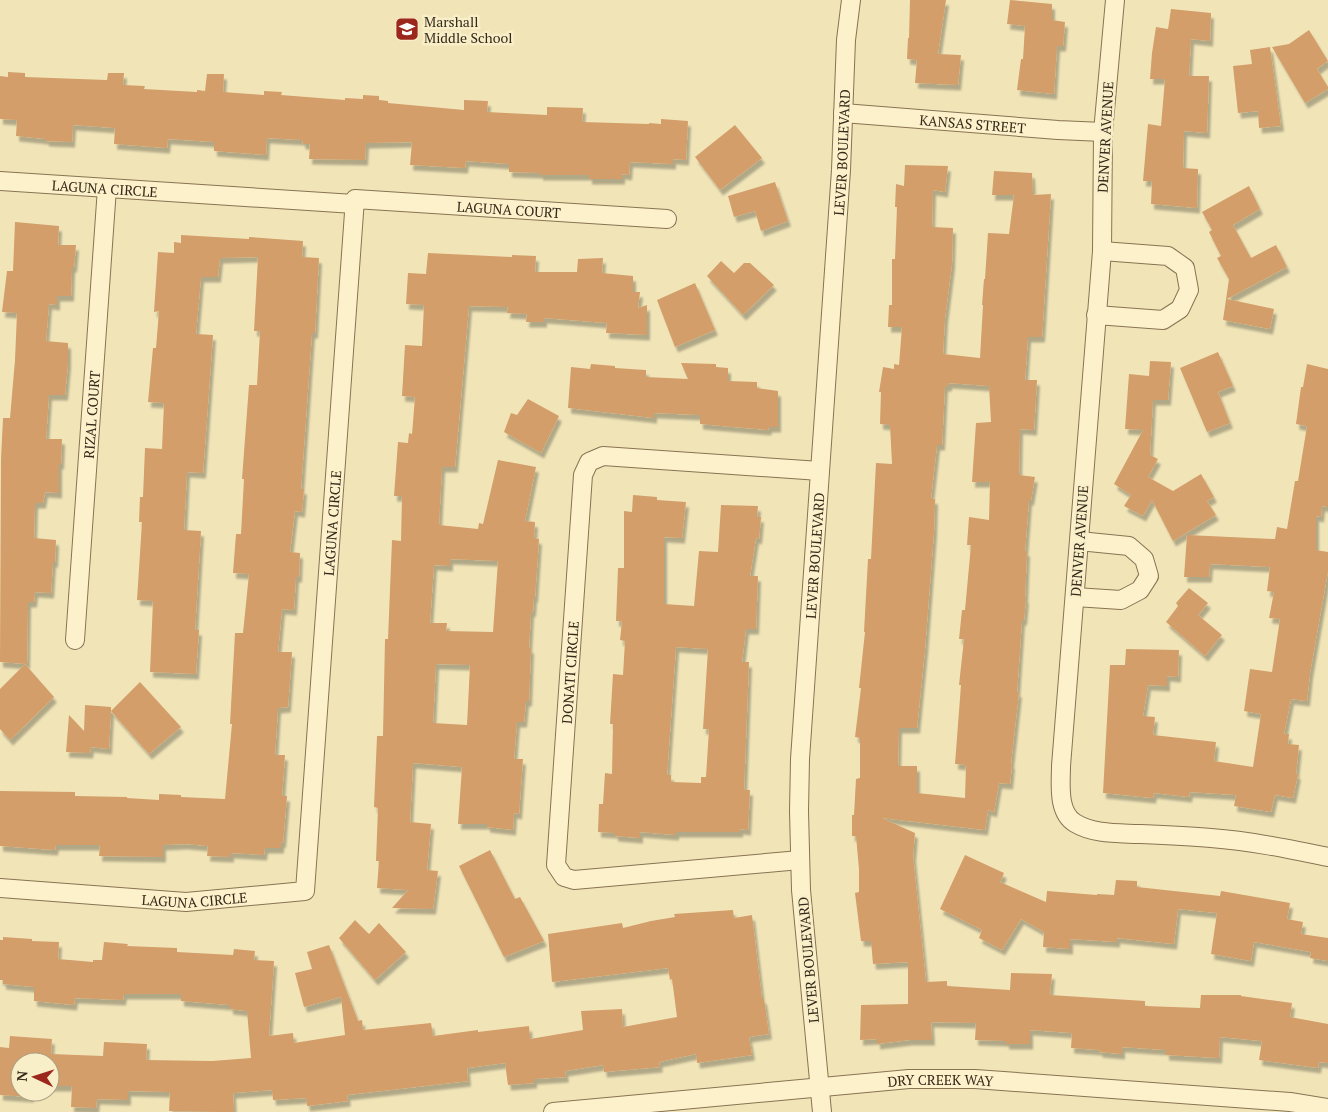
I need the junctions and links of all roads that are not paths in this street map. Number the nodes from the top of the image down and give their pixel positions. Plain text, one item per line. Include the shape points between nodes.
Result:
1 (851, 0) edge
2 (1115, 0) edge
3 (843, 113) junction
4 (1104, 132) junction
5 (0, 180) edge
6 (107, 188) junction
7 (354, 204) junction
8 (667, 219) dead end
9 (1102, 251) junction
10 (1096, 315) junction
11 (820, 471) junction
12 (1079, 541) junction
13 (1075, 597) junction
14 (75, 640) dead end
15 (1328, 857) edge
16 (800, 860) junction
17 (0, 888) edge
18 (820, 1087) junction
19 (1328, 1108) edge
20 (562, 1112) edge
21 (822, 1112) edge

1 - 3 street, LEVER BOULEVARD
2 - 4 street, DENVER AVENUE
3 - 4 street, KANSAS STREET
3 - 11 street, LEVER BOULEVARD
4 - 9 street, DENVER AVENUE
5 - 6 street, LAGUNA CIRCLE
6 - 7 street, LAGUNA CIRCLE
6 - 14 street, RIZAL COURT
7 - 8 street, LAGUNA COURT via 355,199
7 - 17 street, LAGUNA CIRCLE via 305,891 186,902
9 - 10 street, DENVER AVENUE
9 - 10 street via 1168,256 1185,268 1189,290 1180,309 1163,320
10 - 12 street, DENVER AVENUE
11 - 16 street, LEVER BOULEVARD via 800,759
11 - 16 street, DONATI CIRCLE via 603,456 590,462 583,475 556,865 564,876 574,880
12 - 13 street, DENVER AVENUE
12 - 13 street via 1129,546 1144,560 1149,576 1140,590 1121,600
13 - 15 street, DENVER AVENUE via 1061,766 1061,790 1068,816 1074,822 1103,832 1211,838 1272,845
16 - 18 street, LEVER BOULEVARD
18 - 19 street, DRY CREEK WAY via 909,1079 975,1079 1290,1102
18 - 20 street, DRY CREEK WAY
18 - 21 street, LEVER BOULEVARD

